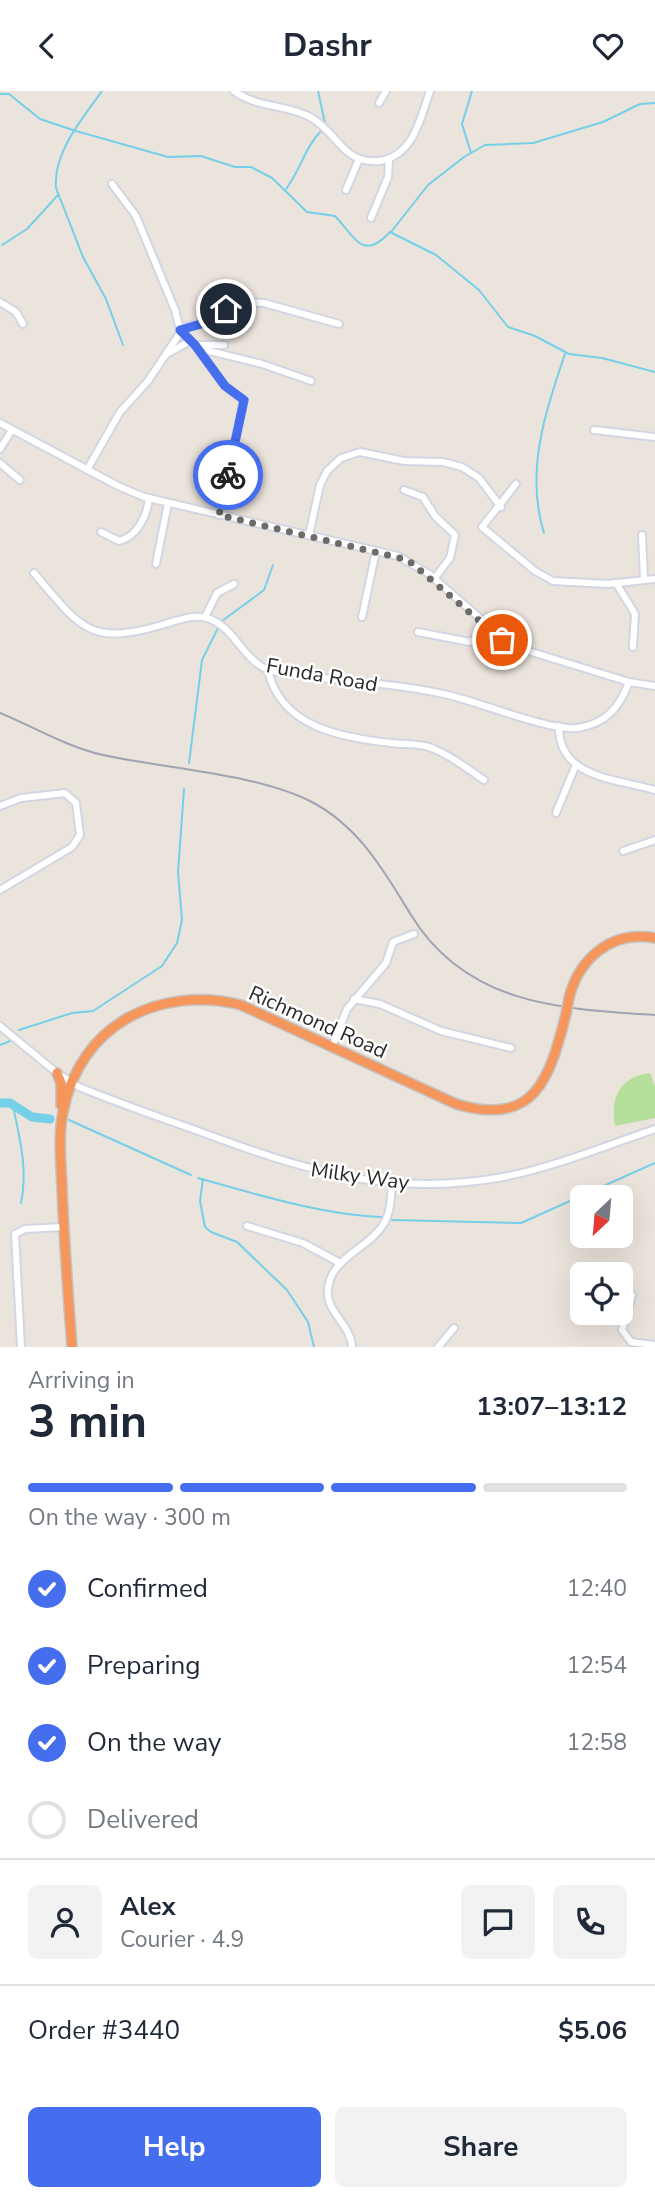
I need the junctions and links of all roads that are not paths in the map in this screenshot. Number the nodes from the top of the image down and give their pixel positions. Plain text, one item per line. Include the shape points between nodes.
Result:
1 (234, 91) edge
2 (386, 91) edge
3 (430, 91) edge
4 (379, 103) dead end
5 (359, 159) junction
6 (389, 159) junction
7 (112, 184) dead end
8 (346, 190) dead end
9 (371, 218) dead end
10 (0, 302) edge
11 (23, 324) dead end
12 (339, 324) dead end
13 (180, 330) junction
14 (194, 344) junction
15 (224, 345) dead end
16 (165, 355) junction
17 (311, 381) dead end
18 (0, 423) edge
19 (12, 430) junction
20 (594, 430) dead end
21 (655, 436) edge
22 (0, 449) edge
23 (0, 463) edge
24 (88, 470) junction
25 (20, 480) dead end
26 (516, 484) dead end
27 (404, 490) dead end
28 (149, 498) junction
29 (168, 503) junction
30 (501, 507) junction
31 (219, 515) junction
32 (101, 532) dead end
33 (309, 535) junction
34 (642, 535) dead end
35 (376, 551) junction
36 (156, 564) dead end
37 (34, 572) dead end
38 (643, 578) junction
39 (434, 579) junction
40 (655, 579) edge
41 (616, 583) junction
42 (234, 584) dead end
43 (205, 617) junction
44 (362, 617) dead end
45 (490, 629) junction
46 (418, 632) dead end
47 (633, 647) dead end
48 (268, 670) junction
49 (629, 682) junction
50 (655, 686) edge
51 (559, 726) junction
52 (575, 767) junction
53 (484, 780) dead end
54 (655, 790) edge
55 (0, 806) edge
56 (556, 813) dead end
57 (655, 840) edge
58 (623, 851) dead end
59 (0, 890) edge
60 (414, 934) dead end
61 (655, 938) edge
62 (354, 999) junction
63 (0, 1026) edge
64 (332, 1048) junction
65 (511, 1048) dead end
66 (57, 1073) junction
67 (71, 1084) junction
68 (62, 1113) junction
69 (655, 1129) edge
70 (392, 1183) junction
71 (247, 1226) dead end
72 (63, 1227) junction
73 (340, 1263) junction
74 (623, 1325) edge
75 (454, 1328) dead end
76 (655, 1345) edge
77 (21, 1347) edge
78 (72, 1347) edge
79 (352, 1347) edge
80 (438, 1347) edge

1 - 5 street via 251,101 314,119
2 - 4 street
3 - 6 street via 409,144
5 - 6 street
5 - 8 street
6 - 9 street via 388,177
7 - 13 street via 136,216
10 - 11 street via 16,312
12 - 13 street via 245,302 208,322
13 - 14 street
13 - 16 street
14 - 15 street
14 - 16 street
14 - 17 street
14 - 31 street via 225,386 245,403
16 - 24 street via 120,412
18 - 19 street
19 - 22 street
19 - 24 street
20 - 21 street
23 - 25 street
24 - 28 street
26 - 30 street
27 - 39 street via 423,497 455,535 450,558
28 - 29 street
28 - 32 street via 144,517 127,538 119,541
29 - 31 street
29 - 36 street
30 - 33 street via 473,473 443,462 420,463 366,452 341,458 322,480
30 - 41 street via 484,524 486,531 549,580
31 - 33 street
33 - 35 street
34 - 38 street
35 - 39 street via 408,560
35 - 44 street
37 - 43 street via 76,621 99,633 127,634 187,617
38 - 40 street
38 - 41 street
39 - 45 street
41 - 47 street via 635,614
42 - 43 street via 217,593
43 - 48 street, Funda Road via 224,627 248,657
45 - 46 street via 470,642
45 - 49 street via 523,651
48 - 51 street, Funda Road via 447,694
48 - 53 street via 281,700 315,727 356,740 434,748
49 - 50 street
49 - 51 street, Funda Road via 612,714 583,726
51 - 52 street via 562,752
52 - 54 street
52 - 56 street
55 - 59 street via 20,798 65,793 76,803 80,835 72,847
57 - 58 street
60 - 62 street via 393,942 386,963
61 - 64 highway, Richmond Road, bridge via 632,936 605,945 581,968 545,1079 522,1102 497,1111 456,1104
62 - 64 street
62 - 65 street via 380,1004 441,1031
63 - 66 street, Milky Way
64 - 67 highway, Richmond Road via 241,1005 182,999 143,1009 112,1028
66 - 67 street, Milky Way
66 - 68 highway
67 - 68 highway, Richmond Road
67 - 70 street, Milky Way via 303,1168
68 - 72 highway, Richmond Road
69 - 70 street, Milky Way via 527,1172 457,1183
70 - 73 street via 383,1227
71 - 73 street via 303,1243
72 - 77 street via 25,1229 15,1234
72 - 78 highway, Richmond Road
73 - 79 street via 329,1281 328,1298 350,1332
74 - 76 street via 631,1342
75 - 80 street

